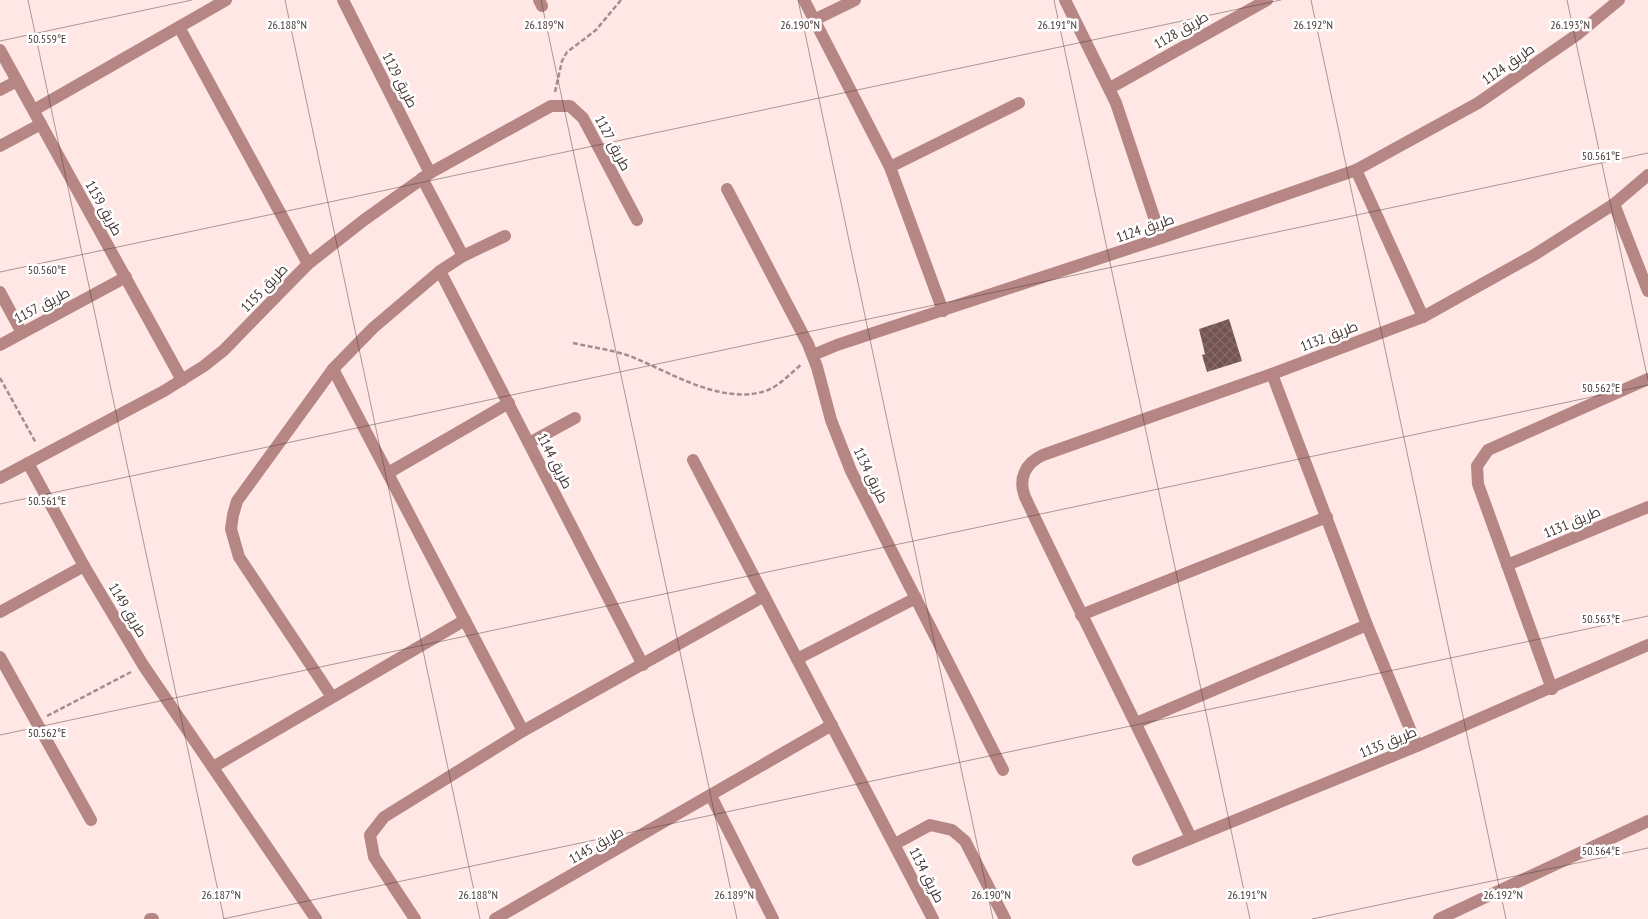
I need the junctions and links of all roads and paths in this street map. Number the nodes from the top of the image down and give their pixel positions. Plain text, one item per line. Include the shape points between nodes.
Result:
1 (226, 0) edge
2 (342, 0) edge
3 (621, 0) edge
4 (804, 0) edge
5 (854, 0) edge
6 (1064, 0) edge
7 (1267, 0) edge
8 (1619, 0) edge
9 (1242, 6) edge
10 (814, 20) junction
11 (179, 27) junction
12 (0, 50) edge
13 (17, 81) junction
14 (1110, 88) junction
15 (0, 90) edge
16 (1019, 103) dead end
17 (548, 108) junction
18 (34, 110) junction
19 (41, 124) junction
20 (0, 146) edge
21 (890, 167) junction
22 (1356, 170) junction
23 (426, 175) junction
24 (1648, 175) edge
25 (727, 189) dead end
26 (1614, 204) junction
27 (637, 220) dead end
28 (505, 236) dead end
29 (1161, 238) junction
30 (463, 256) junction
31 (308, 264) junction
32 (440, 271) junction
33 (126, 277) junction
34 (1648, 291) edge
35 (0, 292) edge
36 (943, 311) junction
37 (1424, 317) junction
38 (22, 333) junction
39 (573, 343) dead end
40 (0, 345) edge
41 (813, 355) junction
42 (334, 369) junction
43 (1272, 374) junction
44 (0, 378) edge
45 (1648, 379) edge
46 (182, 380) junction
47 (508, 403) junction
48 (574, 418) dead end
49 (529, 443) junction
50 (42, 455) junction
51 (692, 460) dead end
52 (28, 463) junction
53 (388, 473) junction
54 (0, 478) edge
55 (1648, 506) edge
56 (1327, 517) junction
57 (1507, 565) junction
58 (84, 566) junction
59 (764, 596) junction
60 (916, 598) junction
61 (0, 612) edge
62 (1081, 615) junction
63 (465, 620) junction
64 (1367, 625) junction
65 (1648, 645) edge
66 (0, 657) edge
67 (797, 659) junction
68 (143, 665) junction
69 (643, 665) junction
70 (1552, 689) junction
71 (332, 697) junction
72 (36, 722) junction
73 (1136, 723) junction
74 (832, 725) junction
75 (523, 732) junction
76 (1417, 746) junction
77 (213, 767) junction
78 (1004, 770) dead end
79 (711, 796) junction
80 (91, 820) dead end
81 (1648, 821) edge
82 (1191, 838) junction
83 (895, 844) junction
84 (1138, 860) dead end
85 (316, 919) edge
86 (415, 919) edge
87 (495, 919) edge
88 (773, 919) edge
89 (932, 919) edge
90 (1005, 919) edge
91 (1439, 919) edge

1 - 11 street
2 - 23 street, طريق 1129
3 - 17 path via 596,30 568,52 562,61
4 - 10 street
5 - 10 street
6 - 14 street
7 - 9 street, طريق 1128
8 - 22 street, طريق 1124 via 1578,34 1478,103
9 - 14 street, طريق 1128
10 - 21 street
11 - 18 street
11 - 31 street
12 - 13 street, طريق 1159
13 - 15 street
13 - 18 street, طريق 1159
14 - 29 street
16 - 21 street
17 - 23 street, طريق 1155
17 - 27 street, طريق 1127 via 570,106 583,118
18 - 19 street, طريق 1159
19 - 20 street
19 - 33 street, طريق 1159
21 - 36 street
22 - 29 street, طريق 1124
22 - 37 street
23 - 30 street, طريق 1129
23 - 31 street, طريق 1155
24 - 26 street, طريق 1132
25 - 41 street, طريق 1134
26 - 34 street
26 - 37 street, طريق 1132 via 1534,255
28 - 30 street
29 - 36 street, طريق 1124
30 - 32 street
31 - 46 street, طريق 1155 via 224,350
32 - 42 street via 373,328
32 - 47 street, طريق 1144
33 - 38 street, طريق 1157
33 - 46 street, طريق 1159
35 - 38 street
36 - 41 street, طريق 1124
37 - 43 street, طريق 1132
38 - 40 street, طريق 1157
39 - 41 path via 636,358 694,385 752,394 770,389
41 - 60 street, طريق 1134 via 840,446
42 - 53 street
42 - 71 street via 245,488 232,515 239,557
43 - 56 street
43 - 62 street, طريق 1132 via 1035,459 1029,464 1023,477 1026,497
44 - 50 path
45 - 57 street via 1488,450 1477,466 1477,478
46 - 50 street, طريق 1155
47 - 49 street, طريق 1144
47 - 53 street
48 - 49 street
49 - 69 street, طريق 1144
50 - 52 street, طريق 1155
51 - 59 street, طريق 1134
52 - 54 street, طريق 1155
52 - 58 street, طريق 1149
53 - 63 street
55 - 57 street, طريق 1131
56 - 62 street
56 - 64 street
57 - 70 street
58 - 61 street
58 - 68 street, طريق 1149
59 - 67 street, طريق 1134
59 - 69 street
60 - 67 street
60 - 78 street, طريق 1134
62 - 73 street
63 - 71 street
63 - 75 street
64 - 73 street
64 - 76 street
65 - 70 street, طريق 1135
66 - 72 street
67 - 74 street, طريق 1134
68 - 72 path
68 - 77 street, طريق 1149
69 - 75 street
70 - 76 street, طريق 1135
71 - 77 street
72 - 80 street
73 - 82 street
74 - 79 street, طريق 1145
74 - 83 street, طريق 1134
75 - 86 street via 384,817 370,835 374,856
76 - 82 street, طريق 1135
77 - 85 street, طريق 1149
79 - 87 street, طريق 1145
79 - 88 street
81 - 91 street
82 - 84 street, طريق 1135
83 - 89 street, طريق 1134
83 - 90 street, طريق 1134 via 930,825 952,830 965,841

